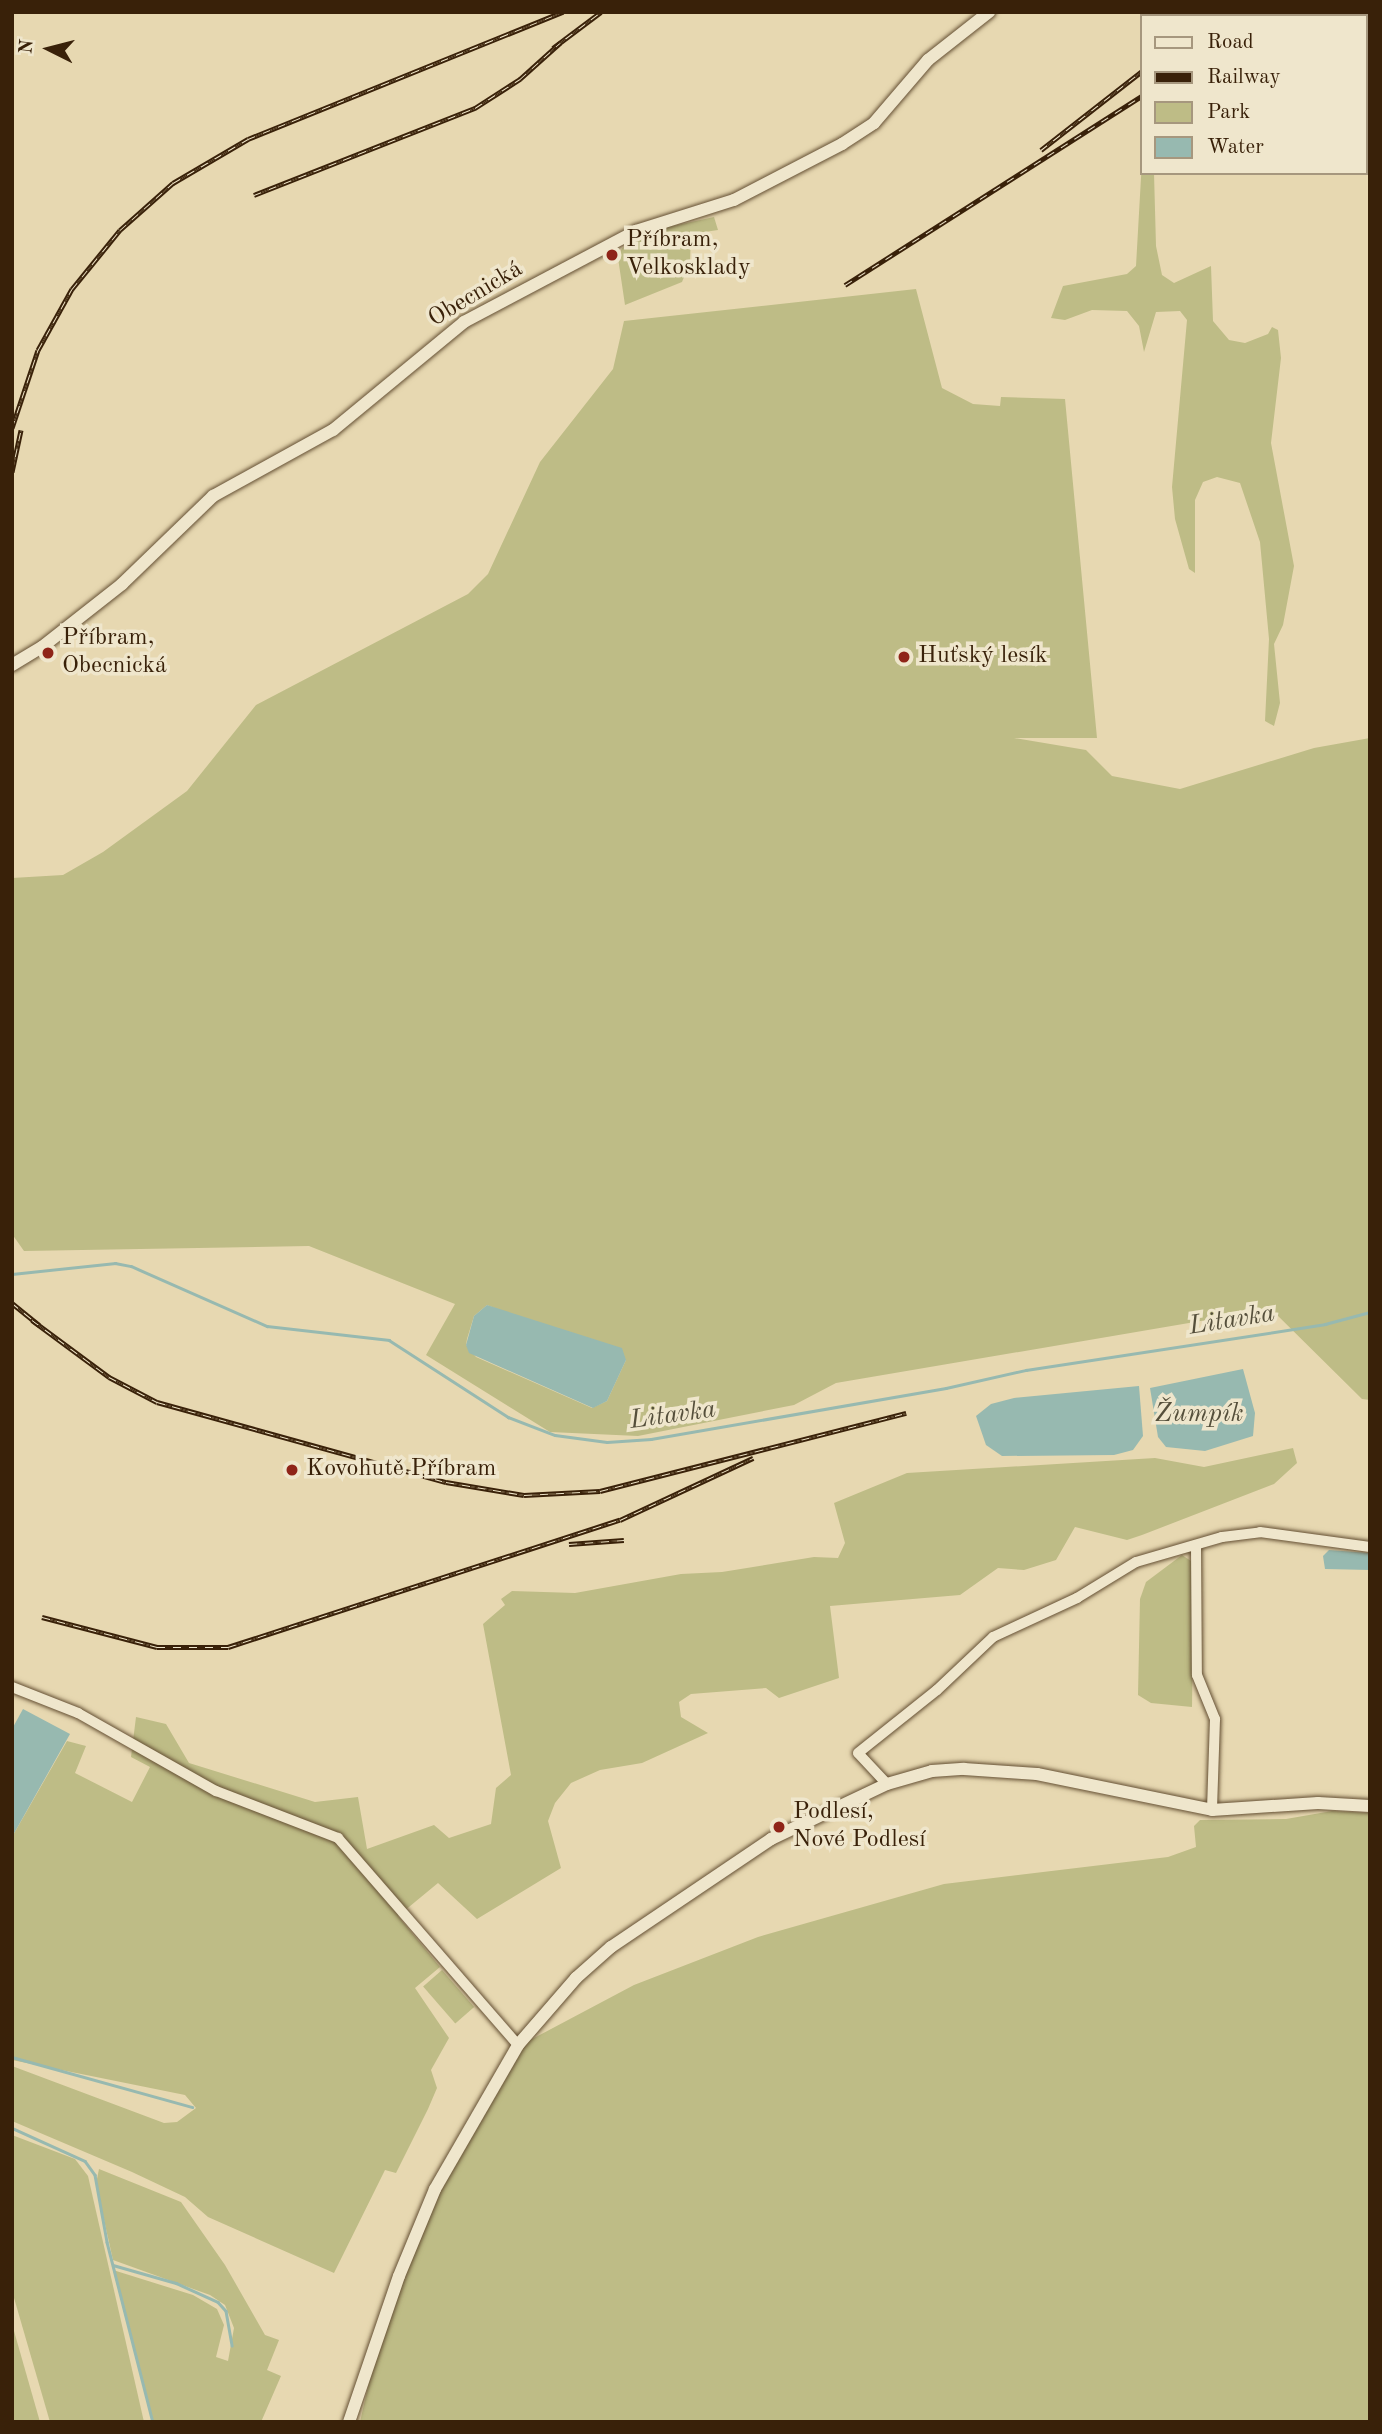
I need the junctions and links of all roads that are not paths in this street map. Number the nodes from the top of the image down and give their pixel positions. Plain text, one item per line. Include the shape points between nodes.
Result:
1 (989, 12) edge
2 (12, 665) edge
3 (1196, 1547) junction
4 (1370, 1547) edge
5 (12, 1687) edge
6 (887, 1784) junction
7 (1370, 1806) edge
8 (1212, 1810) junction
9 (518, 2045) junction
10 (349, 2422) edge

1 - 2 street, Obecnická via 928,60 860,134 734,200 636,231 464,322 334,430 213,496 122,584
3 - 4 street via 1260,1532
3 - 6 street via 1136,1562 1077,1598 993,1637 937,1690 858,1753
3 - 8 street via 1198,1675 1215,1719
5 - 9 street via 78,1713 216,1791 338,1838
6 - 8 street via 932,1771 997,1770
6 - 9 street via 771,1839 611,1947 576,1978
7 - 8 street via 1318,1803
9 - 10 street via 435,2189 399,2276

